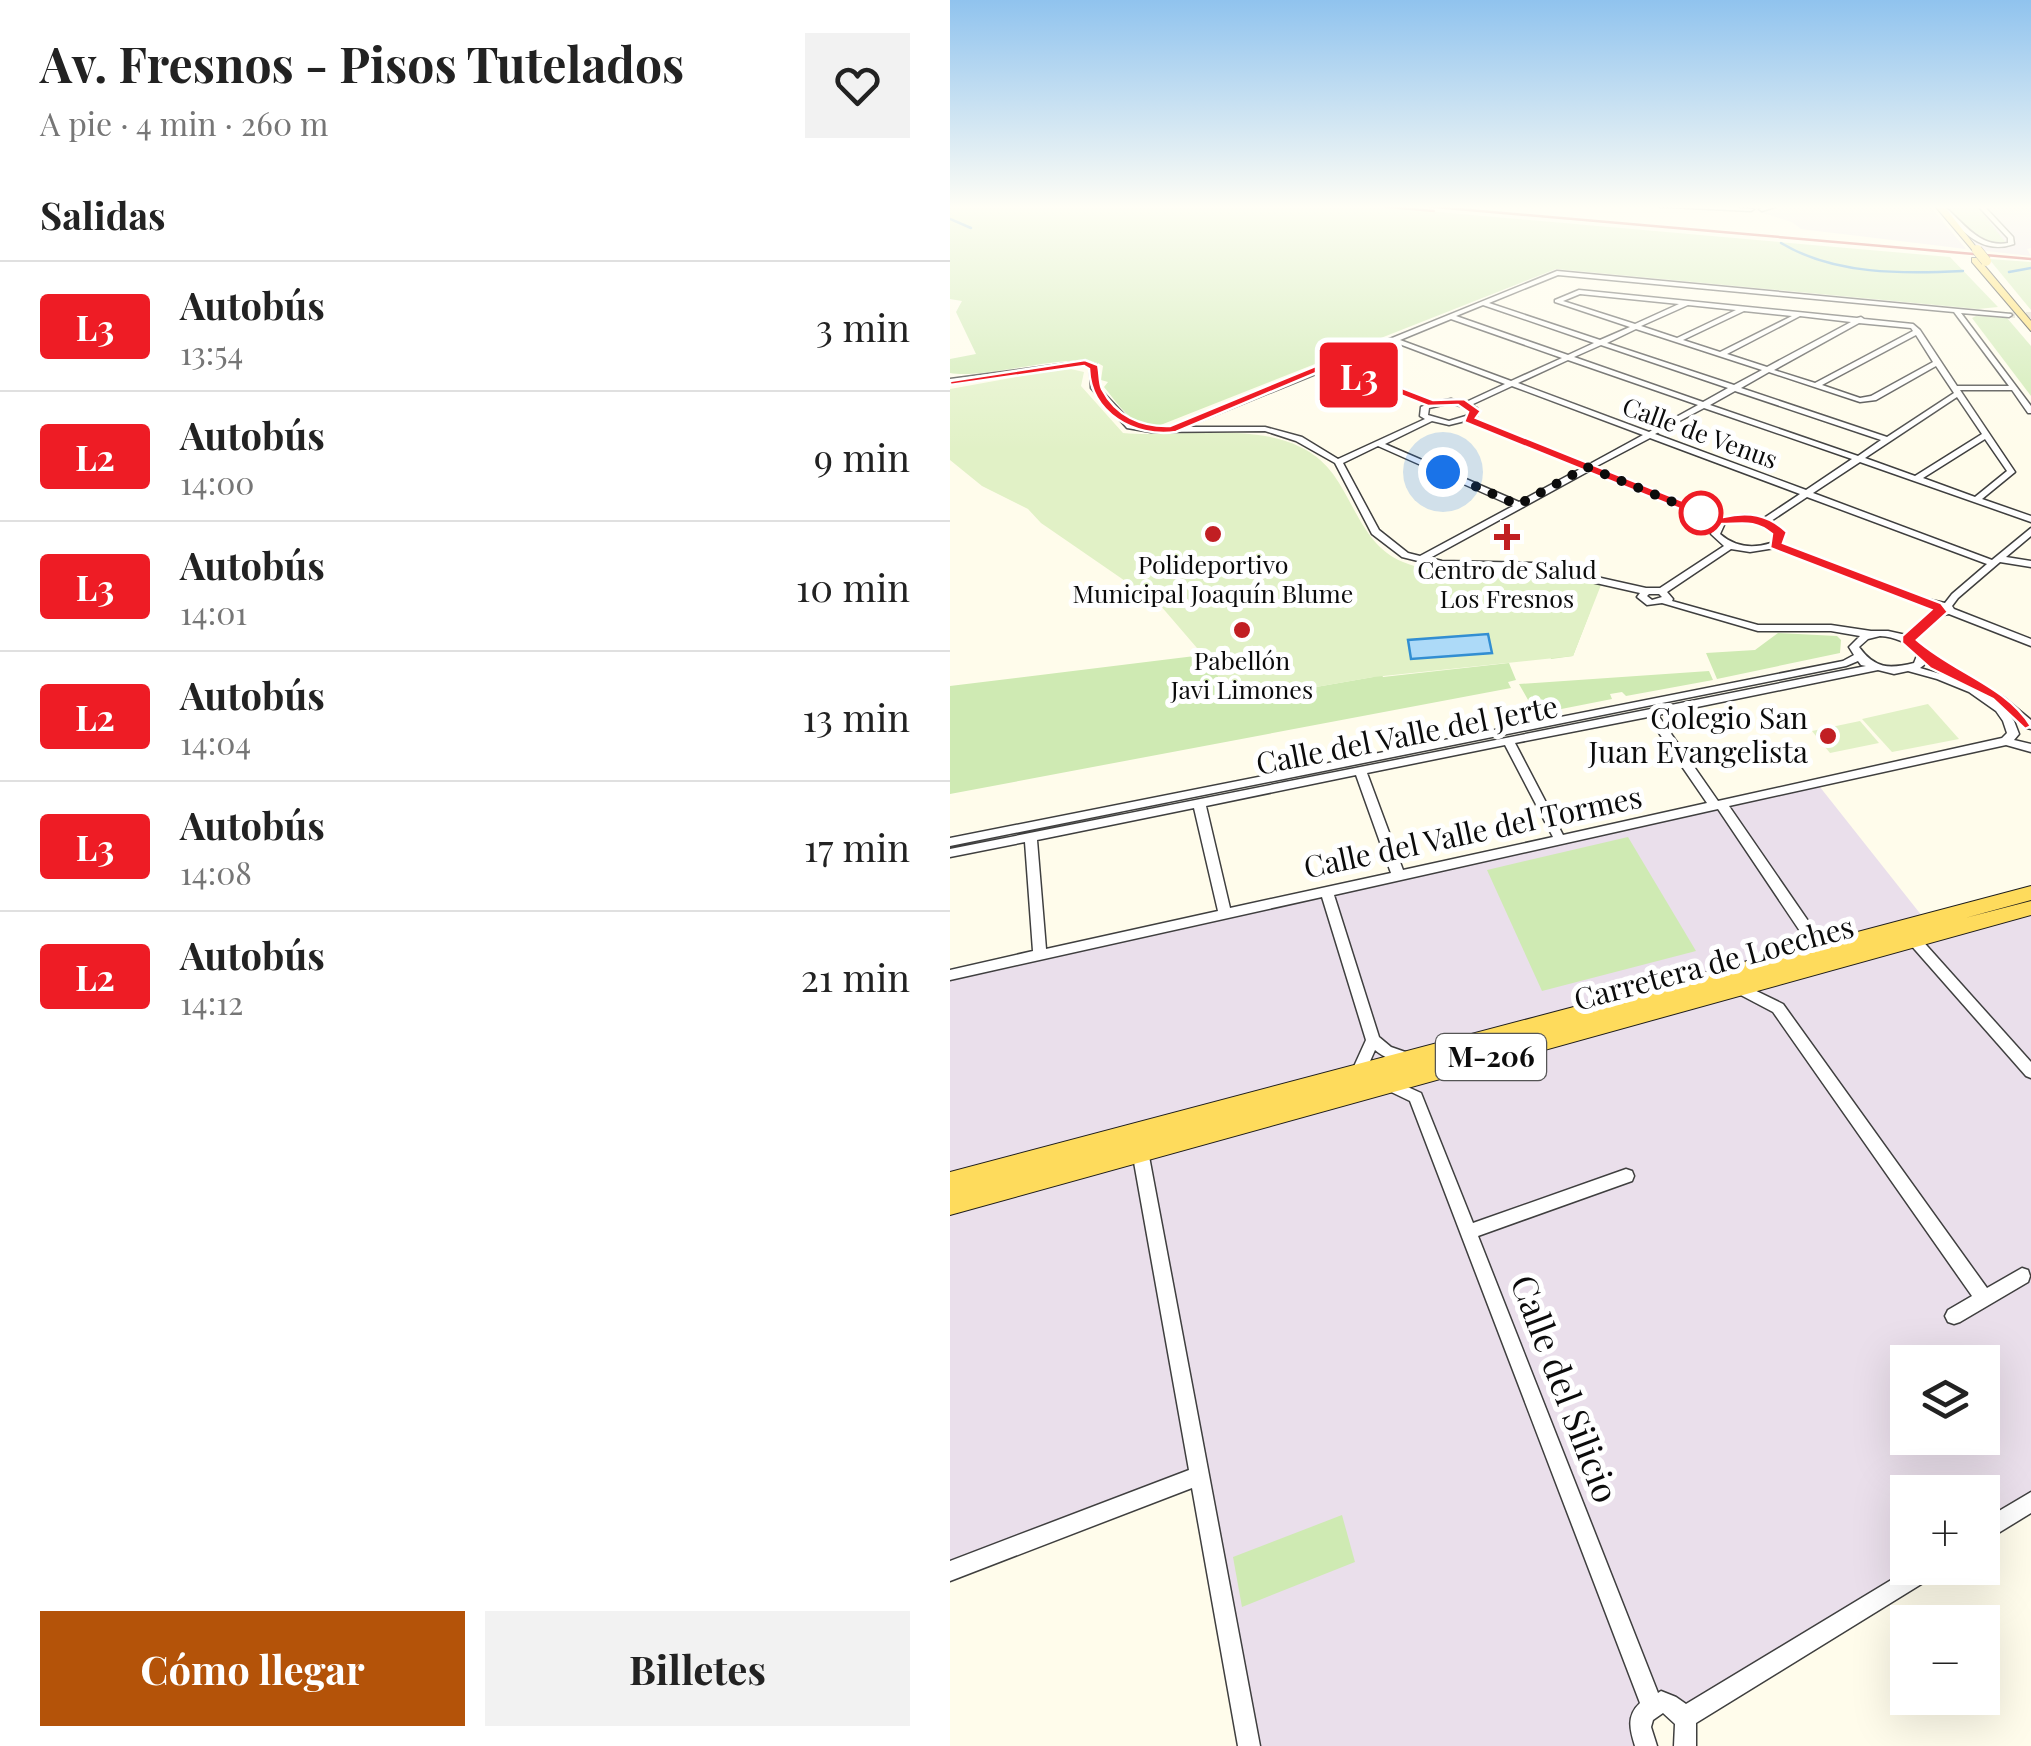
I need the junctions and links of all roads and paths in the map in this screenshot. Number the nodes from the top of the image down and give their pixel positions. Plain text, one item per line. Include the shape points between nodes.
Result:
1 (1521, 287) edge
2 (1710, 287) edge
3 (2000, 287) edge
4 (2006, 287) edge
5 (1716, 288) junction
6 (1688, 302) junction
7 (1482, 303) junction
8 (1884, 304) junction
9 (1744, 308) junction
10 (1957, 311) junction
11 (1800, 314) junction
12 (2008, 315) tunnel mouth
13 (2031, 315) edge
14 (1449, 316) junction
15 (1860, 320) junction
16 (1633, 327) junction
17 (2031, 328) edge
18 (1918, 331) junction
19 (1392, 338) junction
20 (1676, 341) junction
21 (1601, 342) junction
22 (1720, 355) junction
23 (1568, 358) junction
24 (1938, 362) junction
25 (1330, 364) junction
26 (1768, 370) junction
27 (950, 382) edge
28 (1511, 384) junction
29 (1815, 386) junction
30 (1736, 387) junction
31 (2014, 388) junction
32 (1955, 392) junction
33 (1432, 403) junction
34 (1467, 404) junction
35 (1703, 404) junction
36 (2031, 411) edge
37 (1429, 420) junction
38 (1468, 420) junction
39 (1172, 430) junction
40 (1648, 434) junction
41 (1986, 435) junction
42 (1888, 440) junction
43 (1379, 444) junction
44 (1858, 459) junction
45 (1338, 462) junction
46 (1587, 467) junction
47 (1916, 480) junction
48 (1806, 494) junction
49 (1976, 500) junction
50 (1518, 505) junction
51 (2031, 519) edge
52 (1765, 521) junction
53 (1722, 522) junction
54 (2031, 530) edge
55 (1775, 545) junction
56 (1729, 546) junction
57 (1420, 560) junction
58 (1996, 561) junction
59 (2031, 564) edge
60 (1664, 596) junction
61 (1943, 609) junction
62 (1838, 629) junction
63 (1870, 634) junction
64 (1908, 640) junction
65 (1856, 642) junction
66 (2031, 643) edge
67 (1922, 654) junction
68 (1858, 657) junction
69 (1874, 668) junction
70 (1912, 669) junction
71 (1650, 713) junction
72 (2031, 726) edge
73 (2006, 741) junction
74 (1509, 742) junction
75 (2031, 748) edge
76 (1360, 771) junction
77 (1199, 803) junction
78 (1718, 805) junction
79 (1031, 837) junction
80 (1560, 840) junction
81 (950, 842) edge
82 (950, 853) edge
83 (1398, 875) junction
84 (1326, 892) junction
85 (2029, 906) edge
86 (1225, 914) junction
87 (1914, 940) junction
88 (1818, 948) junction
89 (1040, 954) junction
90 (950, 974) edge
91 (1784, 976) junction
92 (1740, 988) junction
93 (1778, 1008) junction
94 (1374, 1040) junction
95 (1418, 1067) junction
96 (2031, 1072) edge
97 (1358, 1073) junction
98 (1390, 1085) junction
99 (1416, 1097) junction
100 (1140, 1150) junction
101 (1626, 1176) dead end
102 (950, 1183) edge
103 (950, 1204) edge
104 (1468, 1232) junction
105 (2022, 1276) dead end
106 (1984, 1298) junction
107 (1954, 1316) dead end
108 (1199, 1476) junction
109 (2031, 1502) edge
110 (2000, 1522) edge
111 (950, 1570) edge
112 (1900, 1585) edge
113 (1652, 1704) junction
114 (1684, 1718) junction
115 (1641, 1744) edge
116 (1248, 1746) edge
117 (1685, 1746) edge

1 - 7 street
2 - 5 street
3 - 17 main road
4 - 13 main road
5 - 6 street
5 - 8 street
6 - 9 street
6 - 16 street
6 - 16 street via 1579,292 1556,301
7 - 14 street
7 - 21 street
8 - 10 street
8 - 15 street
9 - 11 street
9 - 20 street
10 - 12 street
10 - 31 street
11 - 15 street
11 - 22 street
14 - 19 street
14 - 23 street
15 - 18 street
15 - 26 street
16 - 20 street
16 - 21 street
18 - 24 street
18 - 29 street
19 - 25 street
19 - 28 street, Calle de Venus
20 - 22 street
21 - 23 street
21 - 30 street
22 - 26 street
23 - 28 street
23 - 35 street
24 - 29 street via 1865,400
24 - 32 street
25 - 33 street
25 - 39 street
26 - 29 street
26 - 30 street
27 - 39 street via 1085,363 1094,367 1096,388 1124,422
28 - 34 street
28 - 40 street, Calle de Venus
30 - 35 street
30 - 42 street
31 - 32 street
31 - 36 street
32 - 41 street
32 - 42 street
33 - 34 street
33 - 37 street via 1422,412
34 - 38 street via 1475,411
35 - 40 street
35 - 44 street
37 - 38 street
37 - 43 street
38 - 46 street
39 - 45 street via 1281,432
40 - 46 street
40 - 48 street, Calle de Venus
41 - 47 street
41 - 49 street via 2011,472
42 - 44 street
43 - 45 street
43 - 50 street
44 - 47 street
44 - 48 street
45 - 57 street via 1375,532
46 - 50 street
46 - 53 street
47 - 49 street
48 - 52 street
48 - 58 street, Calle de Venus
49 - 51 street
50 - 57 street
52 - 53 street
52 - 55 street via 1780,532
53 - 56 street via 1715,534
54 - 58 street
55 - 56 street
55 - 61 street
56 - 60 street
57 - 60 street via 1534,566
58 - 59 street, Calle de Venus
58 - 61 street
60 - 62 street via 1758,628
61 - 64 street
61 - 66 street
62 - 63 street
62 - 65 street
63 - 64 street
63 - 65 street
64 - 67 street
65 - 68 street
67 - 70 street
67 - 72 street via 1999,696
68 - 69 street
68 - 81 street, Calle del Valle del Jerte
69 - 70 street, Calle del Valle del Jerte
69 - 71 street, Calle del Valle del Jerte
70 - 73 street, Calle del Valle del Jerte via 2002,709 2012,722
71 - 74 street, Calle del Valle del Jerte
71 - 78 street
73 - 75 street
73 - 78 street, Calle del Valle del Tormes
74 - 76 street, Calle del Valle del Jerte
74 - 80 street
76 - 77 street, Calle del Valle del Jerte
76 - 83 street
77 - 79 street, Calle del Valle del Jerte
77 - 86 street
78 - 80 street, Calle del Valle del Tormes
78 - 88 street
79 - 82 street, Calle del Valle del Jerte
79 - 89 street
80 - 83 street, Calle del Valle del Tormes
83 - 84 street, Calle del Valle del Tormes
84 - 86 street, Calle del Valle del Tormes
84 - 94 street
85 - 87 main road, Carretera de Loeches / M-206
85 - 88 main road, Carretera de Loeches / M-206
86 - 89 street, Calle del Valle del Tormes
87 - 91 main road, Carretera de Loeches / M-206
87 - 96 street
88 - 95 main road, Carretera de Loeches / M-206
89 - 90 street, Calle del Valle del Tormes
91 - 92 main road, Carretera de Loeches / M-206
91 - 93 street
92 - 93 street
92 - 95 main road, Carretera de Loeches / M-206
93 - 106 street
94 - 95 street
94 - 97 street
95 - 97 main road, Carretera de Loeches / M-206
95 - 98 main road, Carretera de Loeches / M-206
95 - 99 street
97 - 102 main road, Carretera de Loeches / M-206
98 - 99 street
98 - 100 main road, Carretera de Loeches / M-206
99 - 104 street, Calle del Silicio
100 - 103 main road, Carretera de Loeches / M-206
100 - 108 street
101 - 104 street
104 - 113 street, Calle del Silicio
105 - 106 street
106 - 107 street
108 - 111 street
108 - 116 street
109 - 110 street
112 - 114 street
113 - 114 street via 1674,1706
113 - 115 street via 1640,1727
114 - 117 street

